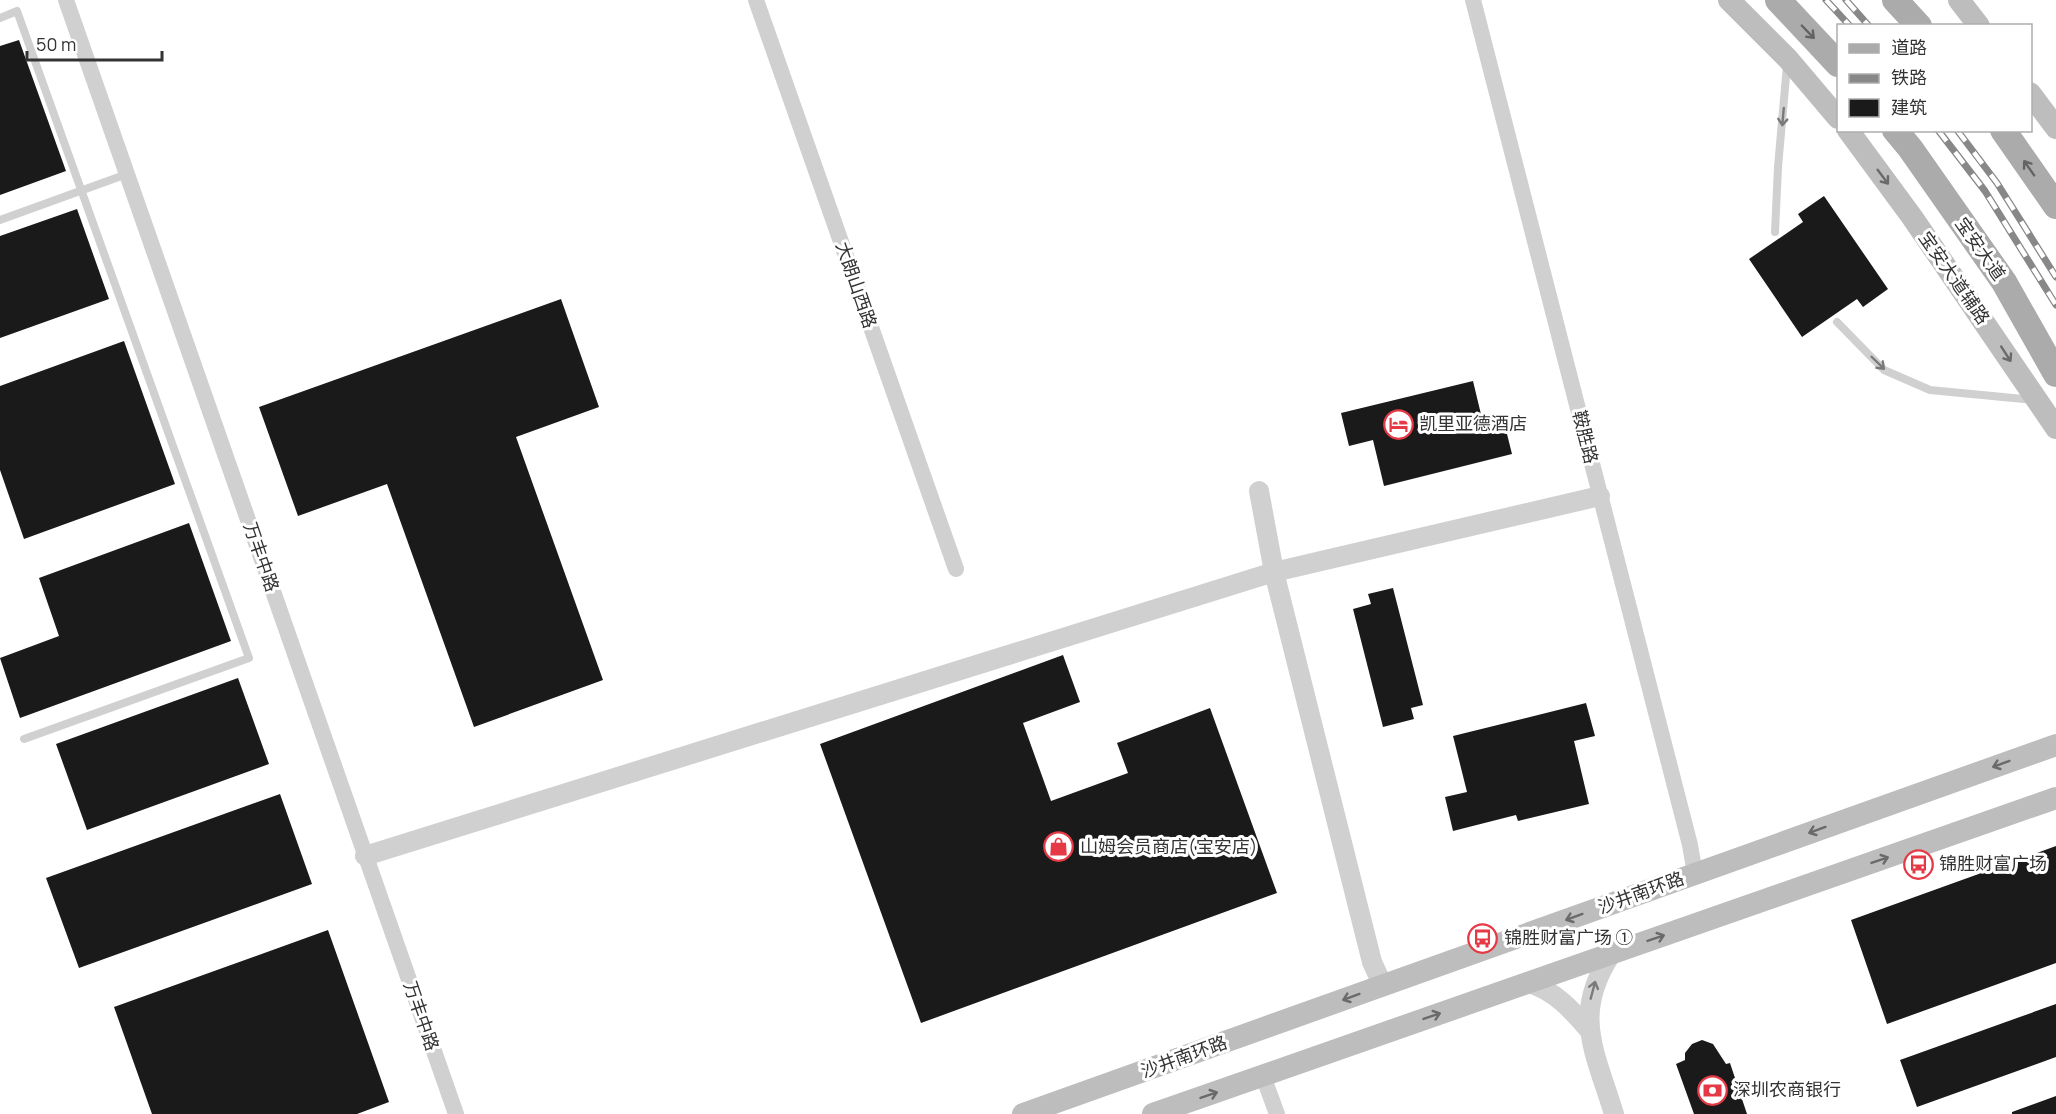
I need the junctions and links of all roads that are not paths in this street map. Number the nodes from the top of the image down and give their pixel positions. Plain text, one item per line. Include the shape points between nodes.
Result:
1 (66, 0) edge
2 (756, 0) edge
3 (1473, 0) edge
4 (1729, 0) edge
5 (1778, 0) edge
6 (1895, 0) edge
7 (1959, 0) edge
8 (0, 18) edge
9 (1916, 24) edge
10 (1977, 24) edge
11 (1788, 58) junction
12 (1837, 62) edge
13 (2032, 94) edge
14 (1837, 116) edge
15 (2056, 128) edge
16 (1849, 132) edge
17 (1897, 132) edge
18 (2004, 132) edge
19 (127, 174) junction
20 (82, 190) junction
21 (2056, 206) edge
22 (0, 220) edge
23 (1775, 232) dead end
24 (1837, 322) dead end
25 (2056, 374) edge
26 (2036, 400) junction
27 (2056, 428) edge
28 (1259, 491) dead end
29 (1600, 496) junction
30 (956, 569) dead end
31 (1274, 572) junction
32 (24, 739) dead end
33 (2056, 745) edge
34 (2056, 798) edge
35 (365, 856) junction
36 (1695, 874) junction
37 (1612, 954) junction
38 (1529, 983) junction
39 (1383, 986) junction
40 (1589, 1030) junction
41 (1263, 1076) junction
42 (456, 1114) edge
43 (1023, 1114) edge
44 (1153, 1114) edge
45 (1277, 1114) edge
46 (1614, 1114) edge

1 - 19 street, 万丰中路
2 - 30 street, 大朗山西路
3 - 29 street, 鞍胜路
4 - 11 main road
5 -> 12 main road
6 - 9 main road
7 - 10 main road
8 - 20 lane via 17,11
11 - 14 main road
11 -> 23 lane
13 - 15 main road
16 -> 26 main road, 宝安大道辅路
17 - 25 main road, 宝安大道 via 2004,282
21 -> 18 main road
19 - 20 lane
19 - 35 street, 万丰中路
20 - 22 lane
20 - 32 lane via 249,657
24 -> 26 lane via 1884,370 1930,390
26 - 27 main road, 宝安大道辅路
28 - 31 street
29 - 31 street
29 - 36 street, 鞍胜路
31 - 35 street
31 - 39 street via 1369,950
33 -> 36 main road, 沙井南环路
37 -> 34 main road
35 - 42 street, 万丰中路
36 -> 39 main road, 沙井南环路
37 - 38 main road
40 -> 37 street via 1588,1013 1596,980
38 - 40 street via 1554,994
41 -> 38 main road
39 -> 43 main road, 沙井南环路
40 - 46 street
44 -> 41 main road
41 - 45 street

